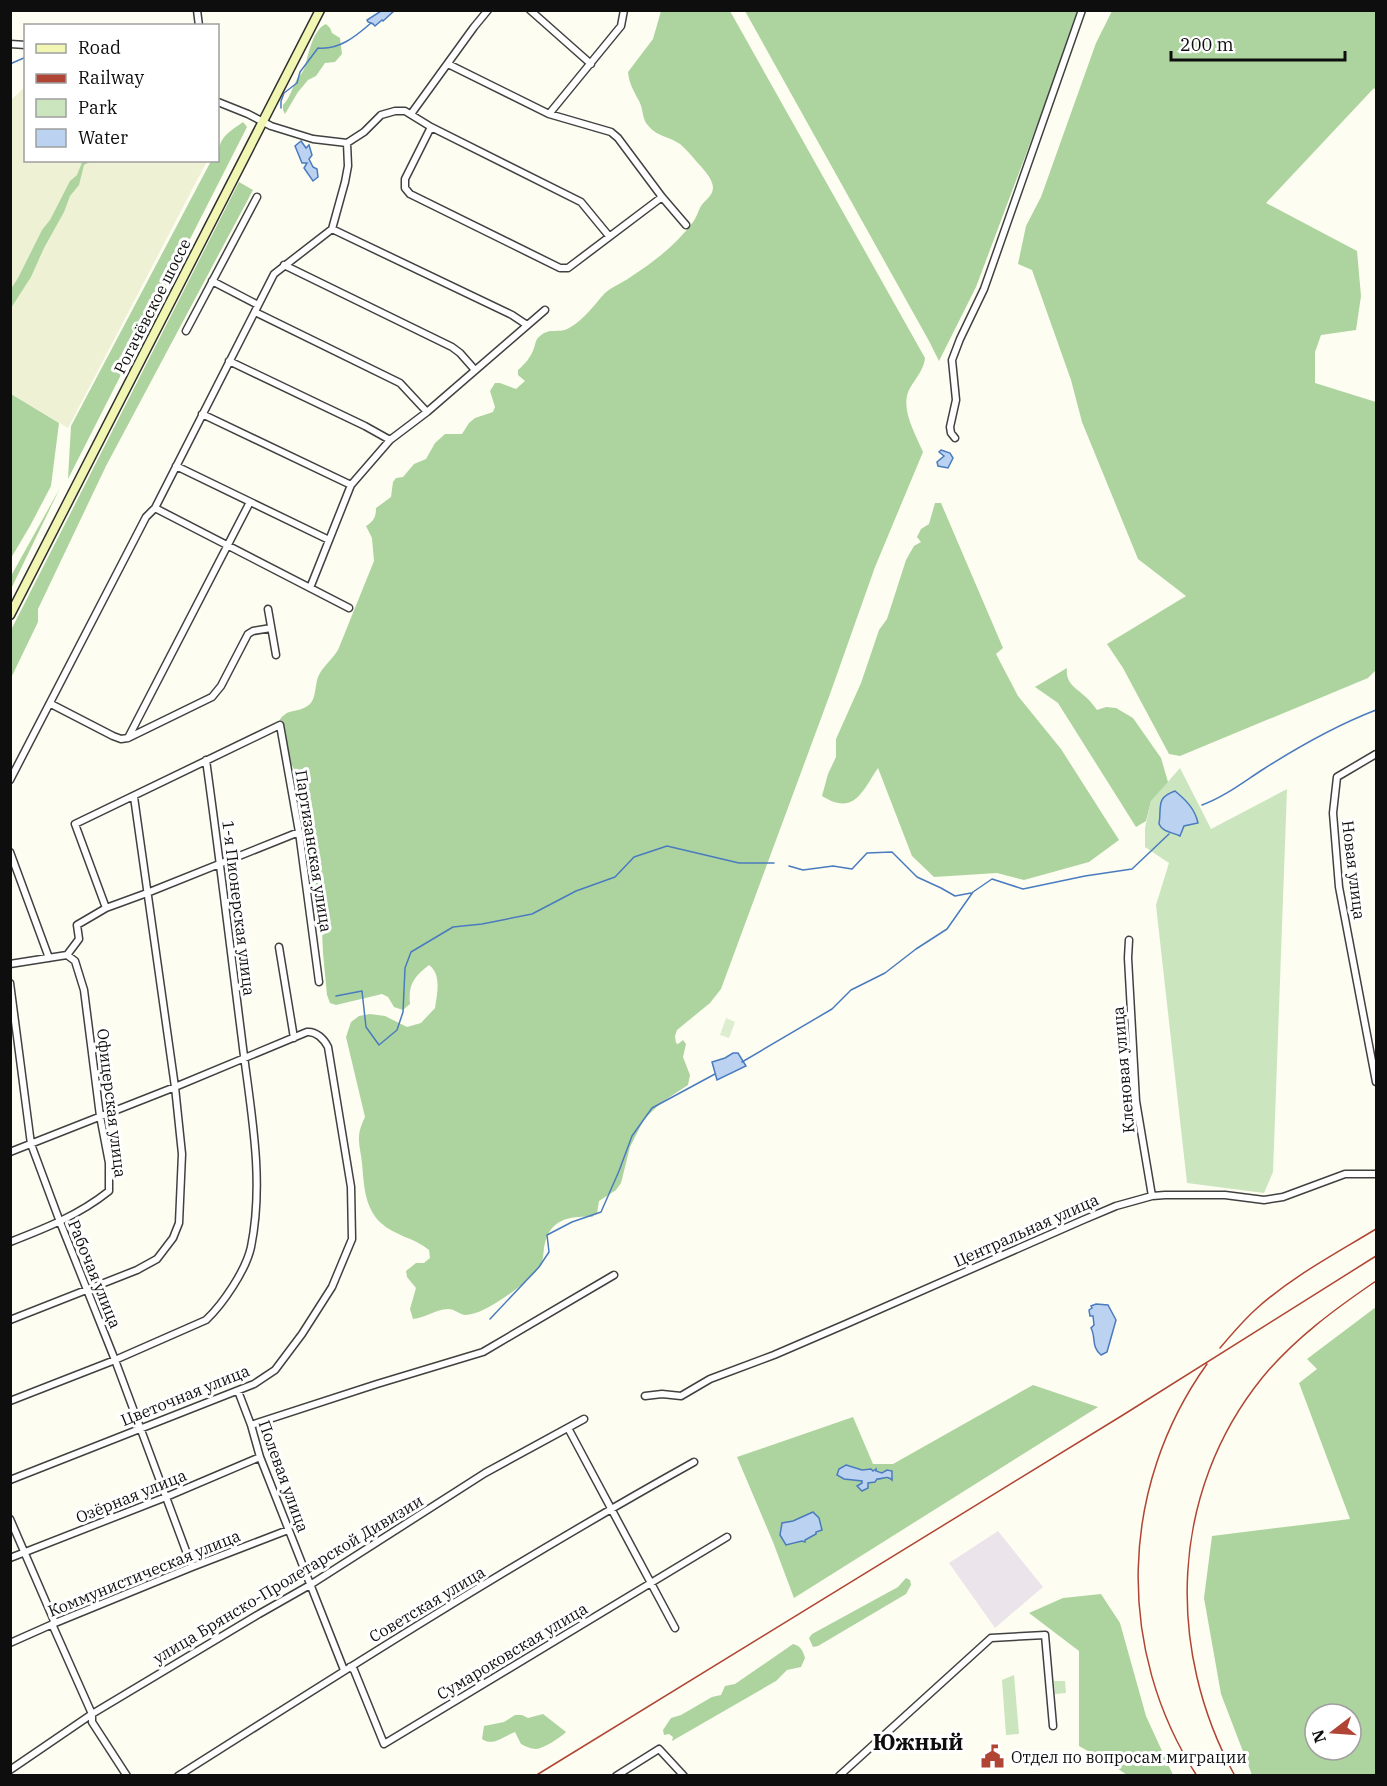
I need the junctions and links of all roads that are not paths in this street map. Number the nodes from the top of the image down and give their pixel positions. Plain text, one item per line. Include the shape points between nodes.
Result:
1 (320, 10) edge
2 (488, 10) edge
3 (530, 10) edge
4 (624, 10) edge
5 (1082, 10) edge
6 (591, 63) junction
7 (448, 64) junction
8 (219, 102) edge
9 (411, 114) junction
10 (549, 114) junction
11 (262, 122) junction
12 (431, 127) junction
13 (347, 143) junction
14 (662, 196) junction
15 (257, 197) dead end
16 (686, 225) dead end
17 (332, 229) junction
18 (609, 237) junction
19 (284, 265) junction
20 (212, 281) junction
21 (258, 305) junction
22 (545, 310) dead end
23 (255, 312) junction
24 (527, 325) junction
25 (186, 331) dead end
26 (229, 361) junction
27 (475, 370) junction
28 (427, 412) junction
29 (202, 414) junction
30 (955, 438) dead end
31 (390, 440) junction
32 (176, 466) junction
33 (351, 485) junction
34 (250, 502) junction
35 (155, 508) junction
36 (329, 540) junction
37 (226, 546) junction
38 (310, 588) junction
39 (349, 608) dead end
40 (268, 609) dead end
41 (10, 615) edge
42 (271, 628) junction
43 (276, 655) dead end
44 (51, 704) junction
45 (128, 738) junction
46 (1377, 754) edge
47 (206, 760) junction
48 (10, 780) edge
49 (134, 797) junction
50 (299, 832) junction
51 (10, 852) edge
52 (220, 863) junction
53 (147, 893) junction
54 (106, 908) junction
55 (1129, 940) dead end
56 (279, 948) dead end
57 (67, 955) junction
58 (49, 958) junction
59 (10, 964) edge
60 (319, 982) dead end
61 (10, 983) edge
62 (294, 1038) junction
63 (244, 1059) junction
64 (1377, 1082) edge
65 (175, 1087) junction
66 (100, 1116) junction
67 (31, 1144) junction
68 (10, 1152) edge
69 (1377, 1174) edge
70 (1152, 1196) junction
71 (60, 1222) junction
72 (10, 1242) edge
73 (614, 1275) dead end
74 (87, 1290) junction
75 (10, 1320) edge
76 (115, 1360) junction
77 (238, 1391) junction
78 (645, 1396) dead end
79 (10, 1401) edge
80 (584, 1419) dead end
81 (251, 1425) junction
82 (568, 1428) junction
83 (140, 1429) junction
84 (260, 1457) junction
85 (694, 1462) dead end
86 (10, 1480) edge
87 (166, 1497) junction
88 (611, 1508) junction
89 (10, 1519) edge
90 (288, 1530) junction
91 (727, 1537) dead end
92 (25, 1552) junction
93 (10, 1558) edge
94 (192, 1567) junction
95 (651, 1583) junction
96 (310, 1585) junction
97 (53, 1623) junction
98 (675, 1628) dead end
99 (10, 1643) edge
100 (347, 1669) junction
101 (92, 1714) junction
102 (1053, 1726) dead end
103 (10, 1770) edge
104 (127, 1776) edge
105 (178, 1776) edge
106 (616, 1776) edge
107 (684, 1776) edge
108 (839, 1776) edge

1 - 11 main road, Рогачёвское шоссе
2 - 7 street
3 - 6 street
4 - 6 street via 621,26
5 - 30 street via 984,290 952,360 956,400 950,427
6 - 10 street
7 - 9 street
7 - 10 street
8 - 11 street
9 - 12 street
9 - 13 street via 395,111 381,115
10 - 14 street via 611,132
11 - 13 street via 313,138
11 - 41 main road, Рогачёвское шоссе
12 - 18 street via 581,202
12 - 18 street via 405,179 410,194 560,268 568,268
13 - 17 street via 348,166
14 - 16 street
14 - 18 street
15 - 20 street
17 - 19 street
17 - 24 street
19 - 21 street via 274,274
19 - 27 street via 452,347
20 - 21 street
20 - 25 street
21 - 23 street
22 - 24 street
23 - 26 street
23 - 28 street via 400,383
24 - 27 street
26 - 29 street
26 - 31 street
27 - 28 street
28 - 31 street
29 - 32 street
29 - 33 street
31 - 33 street
32 - 34 street
32 - 35 street
33 - 36 street
34 - 36 street
34 - 37 street
35 - 37 street
35 - 44 street via 146,517
36 - 38 street
37 - 38 street
37 - 45 street
38 - 39 street
40 - 42 street
42 - 43 street
42 - 45 street via 248,634 212,697
44 - 45 street via 113,736
44 - 48 street
46 - 64 street, Новая улица via 1337,777 1333,813 1339,887
47 - 49 street
47 - 50 street, Партизанская улица via 280,725
47 - 52 street, 1-я Пионерская улица
49 - 53 street
49 - 54 street via 75,824
50 - 52 street
50 - 60 street, Партизанская улица
51 - 58 street
52 - 53 street
52 - 63 street, 1-я Пионерская улица
53 - 54 street
53 - 65 street
54 - 57 street via 77,925 79,939
55 - 70 street, Кленовая улица via 1136,1101
56 - 62 street
57 - 58 street
57 - 66 street, Офицерская улица via 75,961 84,990
58 - 59 street
61 - 67 street, Рабочая улица
62 - 63 street
62 - 77 street, Цветочная улица via 313,1032 328,1047 351,1187 352,1239 332,1287 302,1335 275,1370
63 - 65 street
63 - 76 street, 1-я Пионерская улица via 257,1197 250,1250 238,1278 206,1320
65 - 66 street
65 - 74 street via 182,1154 179,1223 173,1238 157,1259
66 - 67 street
66 - 71 street, Офицерская улица via 109,1163 109,1191
67 - 68 street
67 - 71 street, Рабочая улица
69 - 70 street, Центральная улица via 1345,1174 1264,1200 1225,1195
70 - 78 street, Центральная улица via 1104,1211 681,1396
71 - 72 street
71 - 74 street, Рабочая улица
73 - 81 street via 483,1352
74 - 75 street
74 - 76 street, Рабочая улица
76 - 79 street, 1-я Пионерская улица
76 - 83 street, Рабочая улица
77 - 81 street, Полевая улица
77 - 83 street, Цветочная улица
80 - 82 street, улица Брянско-Пролетарской Дивизии
81 - 84 street, Полевая улица
82 - 88 street
82 - 96 street, улица Брянско-Пролетарской Дивизии via 485,1473
83 - 86 street, Цветочная улица
83 - 87 street, Рабочая улица
84 - 87 street, Озёрная улица
84 - 90 street, Полевая улица
85 - 88 street, Советская улица
87 - 92 street, Озёрная улица
87 - 94 street, Рабочая улица
88 - 95 street
88 - 100 street, Советская улица
89 - 92 street
90 - 94 street, Коммунистическая улица
90 - 96 street, Полевая улица
91 - 95 street, Сумароковская улица
92 - 93 street, Озёрная улица
92 - 97 street
94 - 97 street, Коммунистическая улица
95 - 98 street
95 - 100 street, Сумароковская улица via 384,1744 354,1670
96 - 100 street, Полевая улица
96 - 101 street, улица Брянско-Пролетарской Дивизии
97 - 99 street, Коммунистическая улица
97 - 101 street
100 - 105 street, Советская улица
101 - 103 street, улица Брянско-Пролетарской Дивизии
101 - 104 street via 92,1722
102 - 108 street via 1045,1635 992,1638
106 - 107 street via 659,1749

